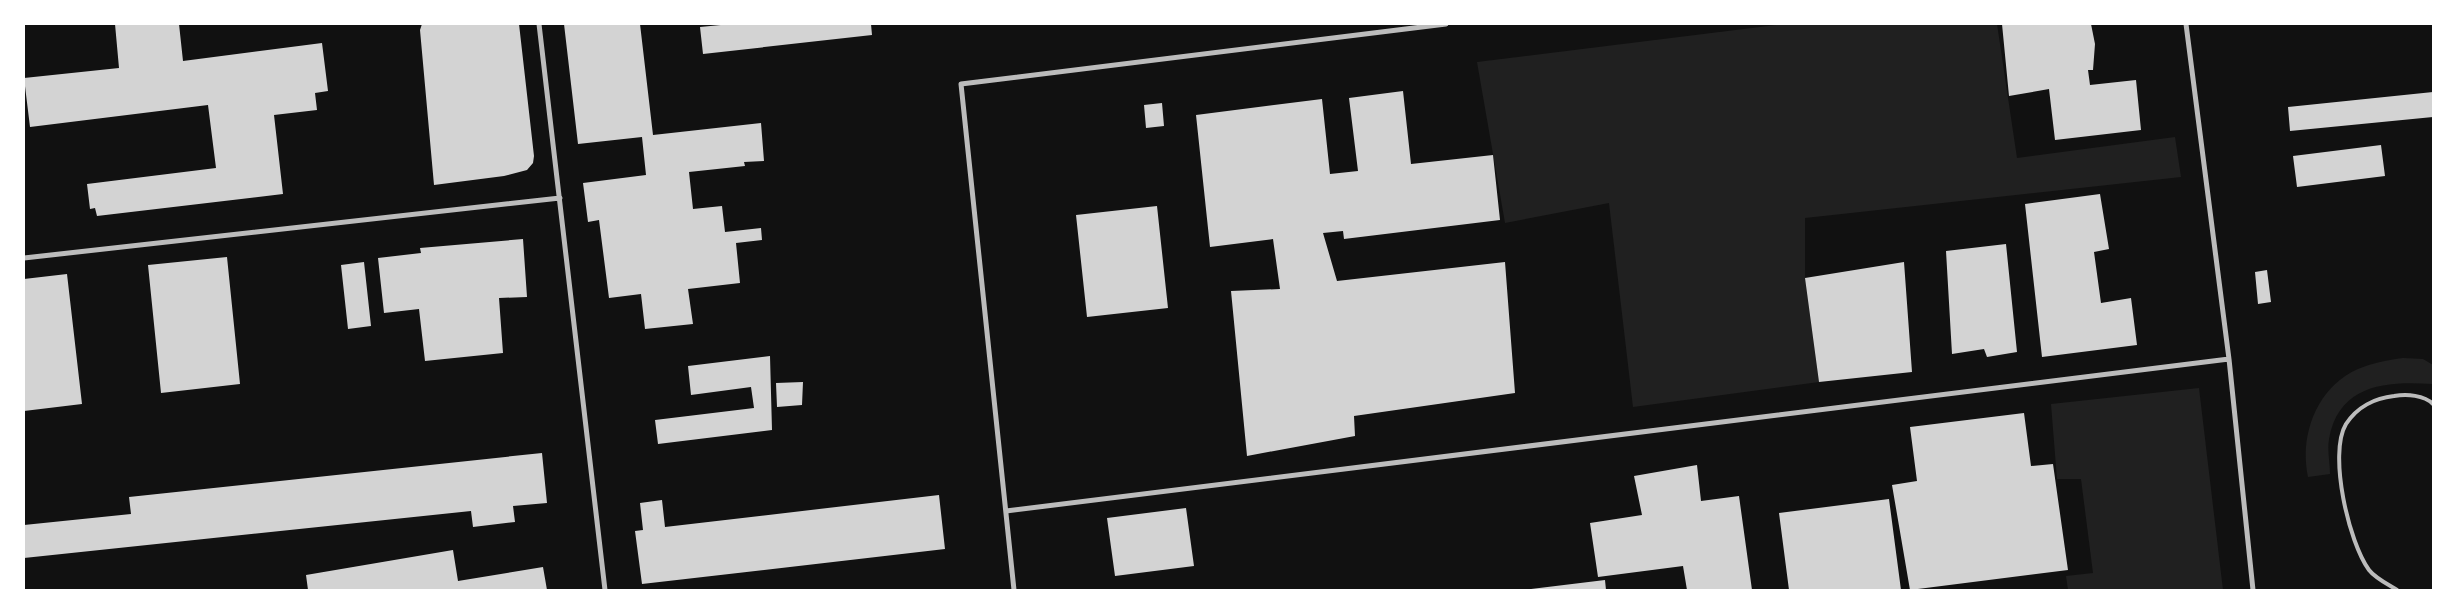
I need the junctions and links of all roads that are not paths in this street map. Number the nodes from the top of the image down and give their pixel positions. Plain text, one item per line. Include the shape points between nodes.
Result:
1 (539, 24) edge
2 (1446, 24) edge
3 (2186, 24) edge
4 (560, 198) junction
5 (24, 258) edge
6 (2229, 359) junction
7 (2433, 404) edge
8 (1006, 511) junction
9 (605, 590) edge
10 (1014, 590) edge
11 (2253, 590) edge
12 (2397, 590) edge

1 - 4 street
2 - 8 street via 961,84
3 - 6 street
4 - 5 street
4 - 9 street
6 - 8 street
6 - 11 street
7 - 12 lane via 2428,399 2403,394 2379,397 2361,408 2346,424 2340,451 2340,482 2353,536 2370,571
8 - 10 street

